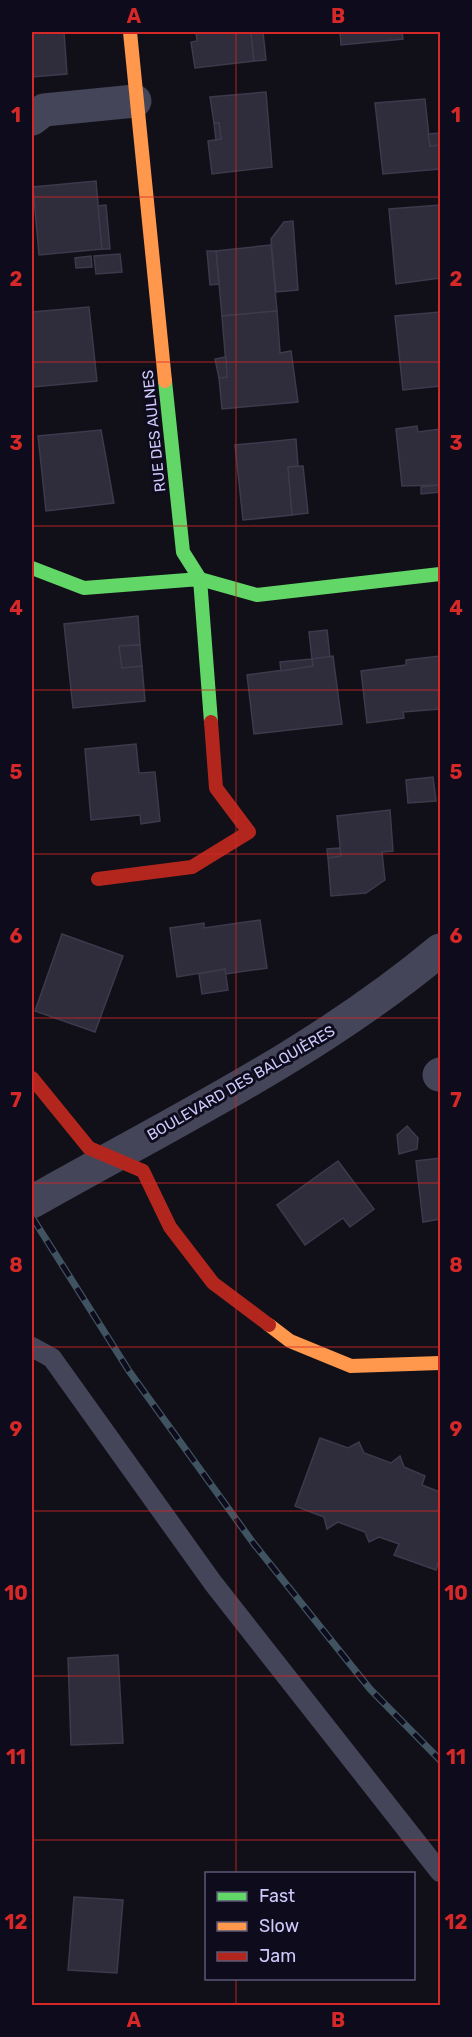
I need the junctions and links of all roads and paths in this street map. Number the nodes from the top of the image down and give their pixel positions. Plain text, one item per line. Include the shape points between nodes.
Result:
1 (130, 32) edge
2 (135, 101) junction
3 (32, 119) edge
4 (32, 568) edge
5 (441, 574) edge
6 (200, 579) junction
7 (98, 879) dead end
8 (441, 950) edge
9 (32, 1078) edge
10 (110, 1157) junction
11 (32, 1202) edge
12 (32, 1347) edge
13 (441, 1363) edge
14 (441, 1872) edge

1 - 2 street, RUE DES AULNES
2 - 3 street via 44,110
2 - 6 street, RUE DES AULNES via 183,552
4 - 6 street via 84,588
5 - 6 street via 257,595
6 - 7 street via 216,788 249,832 192,867
8 - 10 street, BOULEVARD DES BALQUIÈRES via 322,1039
9 - 10 street via 89,1148
10 - 11 street, BOULEVARD DES BALQUIÈRES
10 - 13 street via 143,1171 170,1227 213,1283 290,1341 351,1366
12 - 14 lane via 52,1358 213,1583

